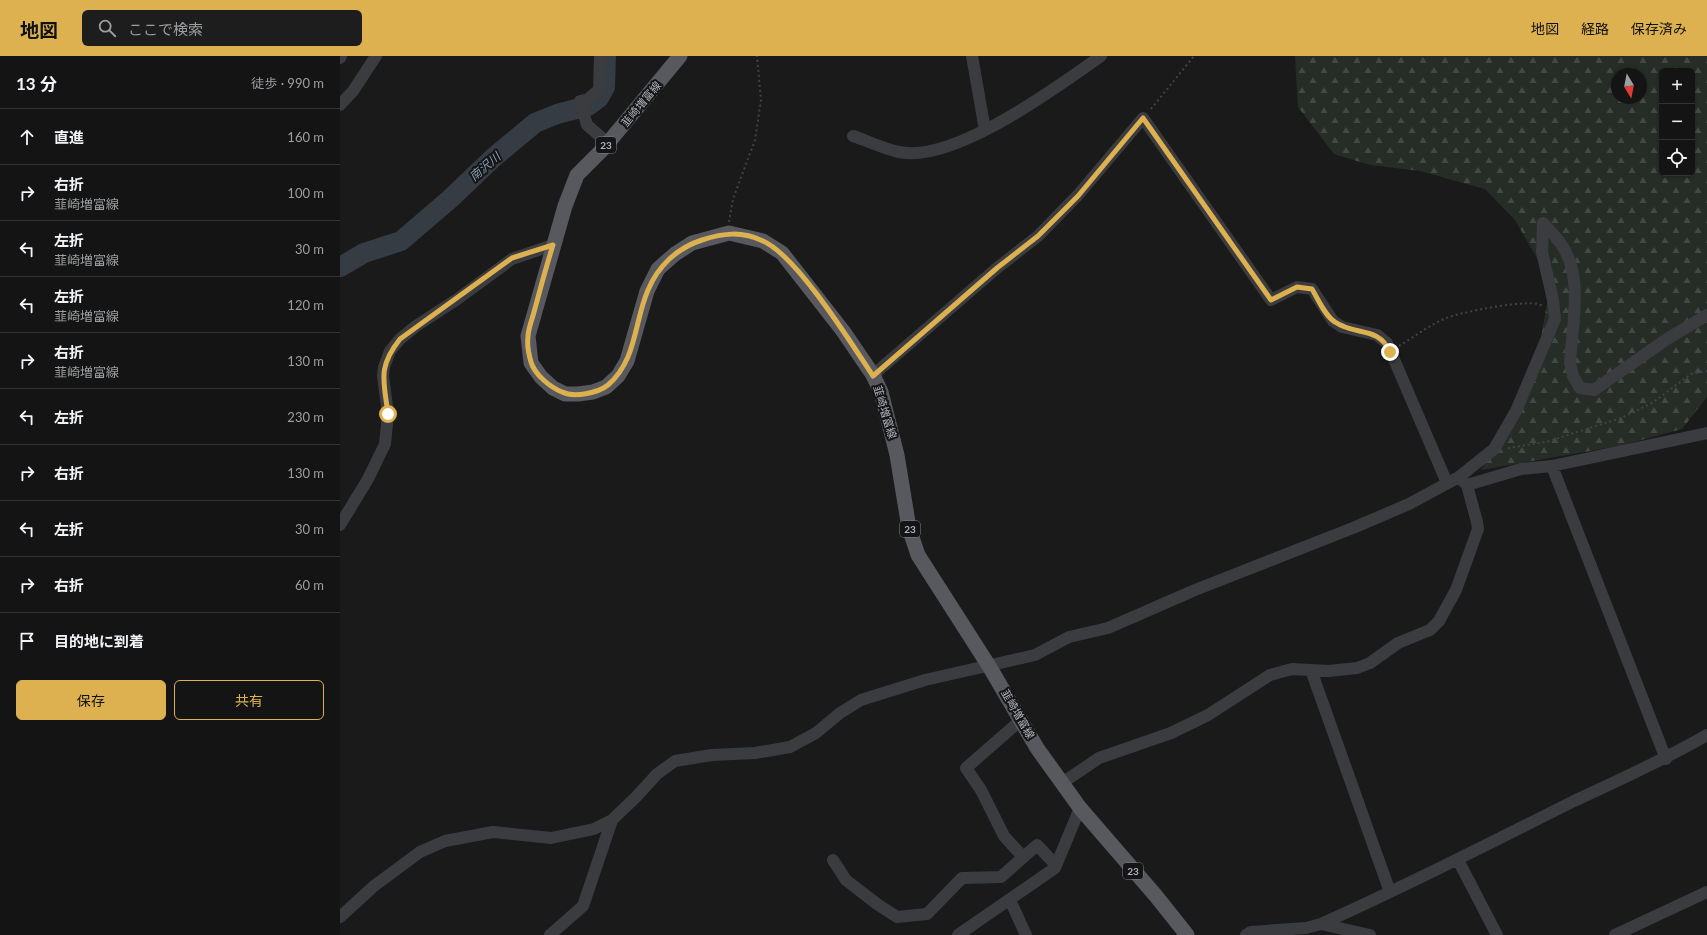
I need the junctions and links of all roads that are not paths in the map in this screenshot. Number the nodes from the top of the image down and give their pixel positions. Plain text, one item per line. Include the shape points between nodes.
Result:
1 (376, 56) edge
2 (600, 56) edge
3 (680, 56) edge
4 (972, 56) edge
5 (1101, 56) edge
6 (340, 105) edge
7 (985, 130) junction
8 (853, 136) dead end
9 (608, 143) junction
10 (553, 245) junction
11 (1707, 315) edge
12 (873, 376) junction
13 (1707, 433) edge
14 (1552, 466) junction
15 (1463, 481) junction
16 (1447, 483) junction
17 (340, 525) edge
18 (989, 666) junction
19 (1312, 670) junction
20 (1021, 720) junction
21 (1707, 736) edge
22 (1666, 758) junction
23 (1062, 783) junction
24 (1080, 808) junction
25 (612, 820) junction
26 (1023, 857) junction
27 (833, 860) dead end
28 (1458, 860) junction
29 (1056, 865) junction
30 (1390, 892) junction
31 (1707, 892) edge
32 (1010, 900) junction
33 (340, 917) edge
34 (1321, 924) junction
35 (550, 935) edge
36 (958, 935) edge
37 (1026, 935) edge
38 (1187, 935) edge
39 (1246, 935) edge
40 (1370, 935) edge
41 (1497, 935) edge
42 (1615, 935) edge

1 - 6 street via 353,91
2 - 9 street via 598,90 580,102 587,125
3 - 9 main road, 韮崎増富線 / 23
4 - 7 street
5 - 7 street via 1054,89
7 - 8 street via 940,150 917,153 900,152
9 - 10 main road, 韮崎増富線 / 23 via 577,175
10 - 12 main road, 韮崎増富線 / 23 via 528,336 531,363 553,388 565,394 593,392 606,387 618,376 627,361 647,291 658,269 692,243 729,233 763,241 782,253 843,330
10 - 17 street via 512,258 416,326 390,351 383,376 388,414 385,444 368,479
11 - 15 street via 1667,339 1594,390 1580,388 1573,376 1570,363 1575,282 1571,264 1562,244 1543,223 1542,252 1555,319 1516,411 1494,449
12 - 16 street via 997,268 1038,236 1078,196 1143,118 1271,300 1297,287 1312,289 1333,321 1342,327 1377,335 1387,343
12 - 18 main road, 韮崎増富線 / 23 via 881,392 897,455 909,528 918,555
13 - 14 street
14 - 15 street via 1521,469
14 - 22 street
15 - 16 street
15 - 19 street via 1478,522 1478,529 1456,590 1439,621 1430,630 1398,643 1370,663 1358,668
16 - 18 street via 1409,504 1353,528 1195,590 1108,628 1069,637 1035,655
18 - 20 main road, 韮崎増富線 / 23
18 - 25 street via 925,680 861,700 816,733 790,747 675,761 657,774
19 - 23 street via 1292,669 1270,676 1208,715 1171,733 1099,758
19 - 30 street
20 - 23 main road, 韮崎増富線 / 23
20 - 26 street via 966,768 981,790 1004,836
21 - 22 street
22 - 28 street
23 - 24 main road, 韮崎増富線 / 23
24 - 29 street
24 - 38 main road, 韮崎増富線 / 23
25 - 33 street via 594,829 551,838 493,832 445,840 420,852 391,873
25 - 35 street via 584,906
26 - 27 street via 1001,877 962,878 927,914 897,917 846,880
26 - 29 street via 1037,845
28 - 30 street
28 - 41 street
29 - 32 street
30 - 34 street
31 - 42 street
32 - 36 street
32 - 37 street
34 - 39 street via 1306,928 1251,932
34 - 40 street

